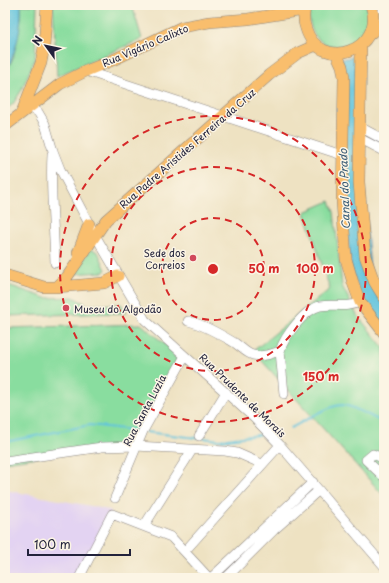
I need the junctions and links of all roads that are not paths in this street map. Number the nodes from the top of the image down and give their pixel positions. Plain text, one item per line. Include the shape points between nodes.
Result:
1 (47, 5) edge
2 (372, 5) edge
3 (305, 7) edge
4 (384, 25) edge
5 (369, 36) junction
6 (316, 45) junction
7 (361, 45) junction
8 (336, 53) junction
9 (86, 70) junction
10 (26, 110) junction
11 (223, 116) junction
12 (5, 126) edge
13 (360, 127) junction
14 (361, 139) junction
15 (384, 140) edge
16 (53, 151) junction
17 (384, 151) edge
18 (342, 155) junction
19 (89, 224) junction
20 (95, 235) junction
21 (55, 263) dead end
22 (74, 266) junction
23 (5, 275) edge
24 (118, 276) junction
25 (57, 287) junction
26 (384, 295) edge
27 (360, 302) junction
28 (188, 321) dead end
29 (384, 333) edge
30 (280, 351) junction
31 (186, 356) junction
32 (226, 392) junction
33 (284, 394) dead end
34 (199, 436) dead end
35 (139, 439) junction
36 (280, 445) junction
37 (192, 450) junction
38 (384, 459) edge
39 (5, 461) edge
40 (262, 464) junction
41 (384, 477) edge
42 (316, 486) junction
43 (115, 498) dead end
44 (144, 526) junction
45 (185, 551) junction
46 (384, 566) edge
47 (79, 578) edge
48 (210, 578) edge
49 (226, 578) edge

1 - 10 main road via 41,63
2 - 5 main road via 374,19
3 - 6 main road via 306,32
3 - 9 main road, Rua Vigário Calixto via 248,20 209,22 182,27
4 - 5 main road
5 - 7 main road
6 - 8 main road
6 - 11 main road, Rua Padre Aristides Ferreira da Cruz via 298,53 280,66
7 - 8 main road via 349,51
7 - 13 main road
8 - 18 main road via 344,77
9 - 10 main road, Rua Vigário Calixto via 60,84
9 - 11 street
10 - 12 main road, Rua Vigário Calixto
10 - 16 street, Rua Prudente de Morais via 38,112 45,124
11 - 18 street
11 - 20 main road, Rua Padre Aristides Ferreira da Cruz via 106,220
13 - 14 main road
13 - 15 street
14 - 17 street
14 - 26 main road via 359,182 365,256 374,281
16 - 19 street, Rua Prudente de Morais
16 - 21 street via 51,181
18 - 27 main road via 346,259
19 - 20 street, Rua Prudente de Morais
19 - 22 main road
20 - 22 main road, Rua Padre Aristides Ferreira da Cruz
20 - 24 street, Rua Prudente de Morais
22 - 25 main road
23 - 25 main road via 44,287
24 - 25 main road via 104,283
24 - 31 street, Rua Prudente de Morais via 145,320
27 - 29 main road
27 - 30 street via 352,306 329,304 309,311 289,334
28 - 30 street via 197,323 237,344 251,355 264,356
30 - 33 street
31 - 32 street, Rua Prudente de Morais
31 - 35 street, Rua Santa Luzia
32 - 34 street
32 - 36 street, Rua Prudente de Morais
35 - 37 street
35 - 39 street
35 - 43 street, Rua Santa Luzia
36 - 40 street
36 - 42 street, Rua Prudente de Morais
37 - 40 street via 237,453
37 - 44 street
38 - 41 street via 372,454 366,460
40 - 45 street
42 - 46 street, Rua Prudente de Morais
42 - 48 street
42 - 49 street
44 - 45 street via 171,537
44 - 47 street via 112,514
45 - 48 street

